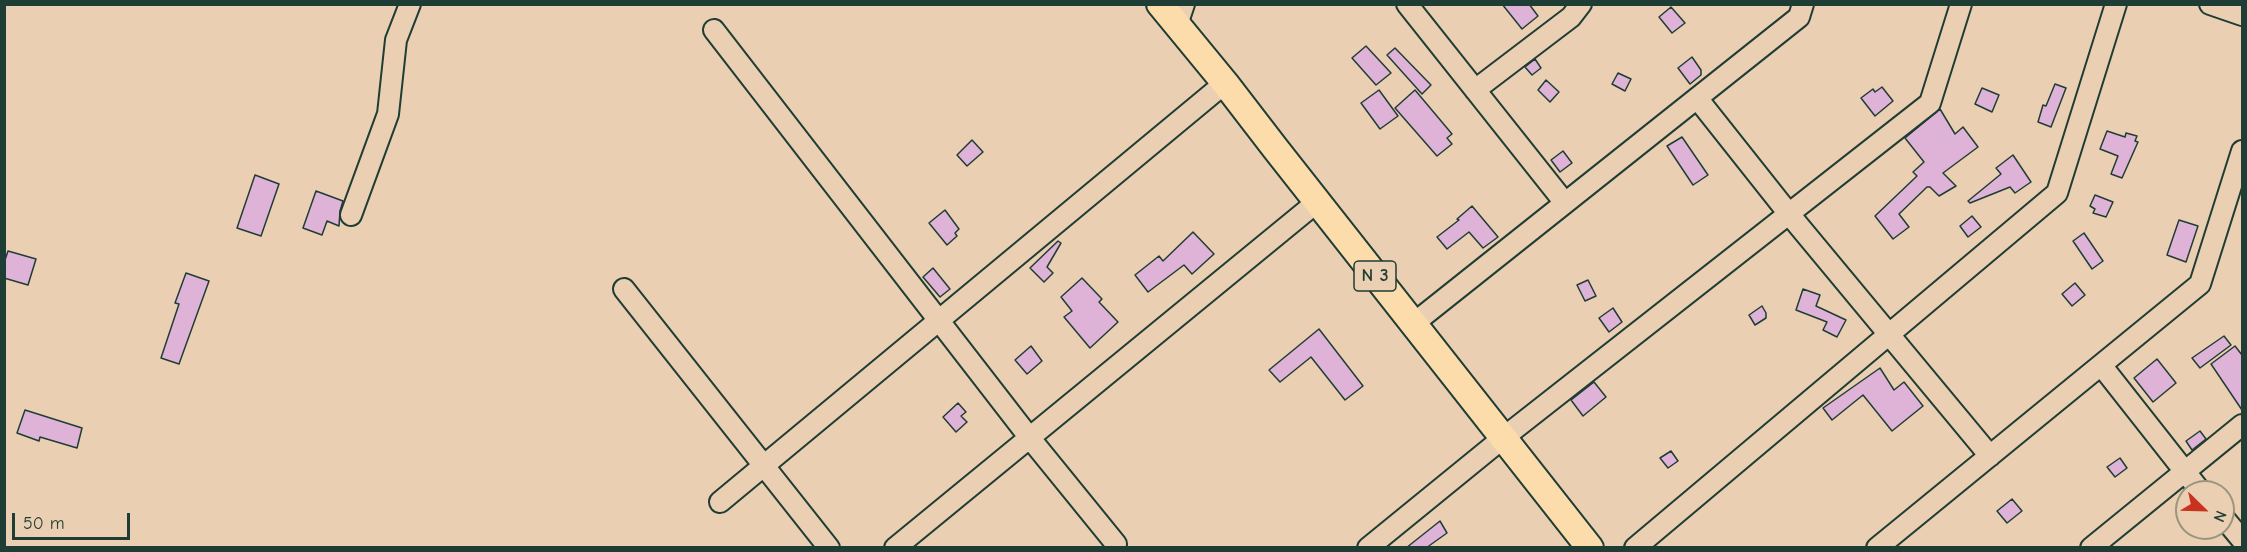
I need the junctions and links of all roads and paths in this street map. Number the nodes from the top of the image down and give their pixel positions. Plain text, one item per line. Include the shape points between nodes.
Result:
1 (410, 4) edge
2 (1160, 4) edge
3 (1407, 4) edge
4 (1581, 4) edge
5 (1803, 4) edge
6 (1961, 4) edge
7 (2116, 4) edge
8 (2210, 4) edge
9 (1180, 15) edge
10 (2242, 15) edge
11 (714, 30) dead end
12 (1226, 83) junction
13 (1475, 90) junction
14 (1697, 98) junction
15 (2242, 151) edge
16 (1317, 202) junction
17 (1565, 203) junction
18 (351, 214) dead end
19 (1789, 214) junction
20 (624, 289) dead end
21 (939, 320) junction
22 (1413, 324) junction
23 (1889, 334) junction
24 (2101, 365) junction
25 (2242, 425) edge
26 (1029, 437) junction
27 (1503, 438) junction
28 (1990, 456) junction
29 (764, 465) junction
30 (2184, 472) junction
31 (2191, 480) edge
32 (720, 502) dead end
33 (1116, 544) dead end
34 (829, 548) edge
35 (895, 548) edge
36 (1368, 548) edge
37 (1590, 548) edge
38 (1635, 548) edge
39 (1877, 548) edge
40 (2091, 548) edge

1 - 18 street via 396,40 388,114
2 - 9 main road, N 3
3 - 13 street
4 - 13 street via 1571,17
5 - 14 street via 1799,17
6 - 19 street via 1930,103
7 - 23 street via 2057,193
8 - 10 street
9 - 12 main road, N 3
11 - 21 street
12 - 16 main road, N 3
12 - 21 street
13 - 17 street
14 - 17 street
14 - 19 street
15 - 24 street via 2200,284
16 - 22 main road, N 3
16 - 26 street
17 - 22 street
19 - 23 street
19 - 27 street
20 - 29 street
21 - 26 street
21 - 29 street
22 - 27 main road, N 3
23 - 28 street
23 - 38 street
24 - 28 street
24 - 30 street
25 - 30 street
26 - 33 street
26 - 35 street
27 - 36 street
27 - 37 main road, N 3
28 - 39 street
29 - 32 street
29 - 34 street
30 - 31 street
30 - 40 street

